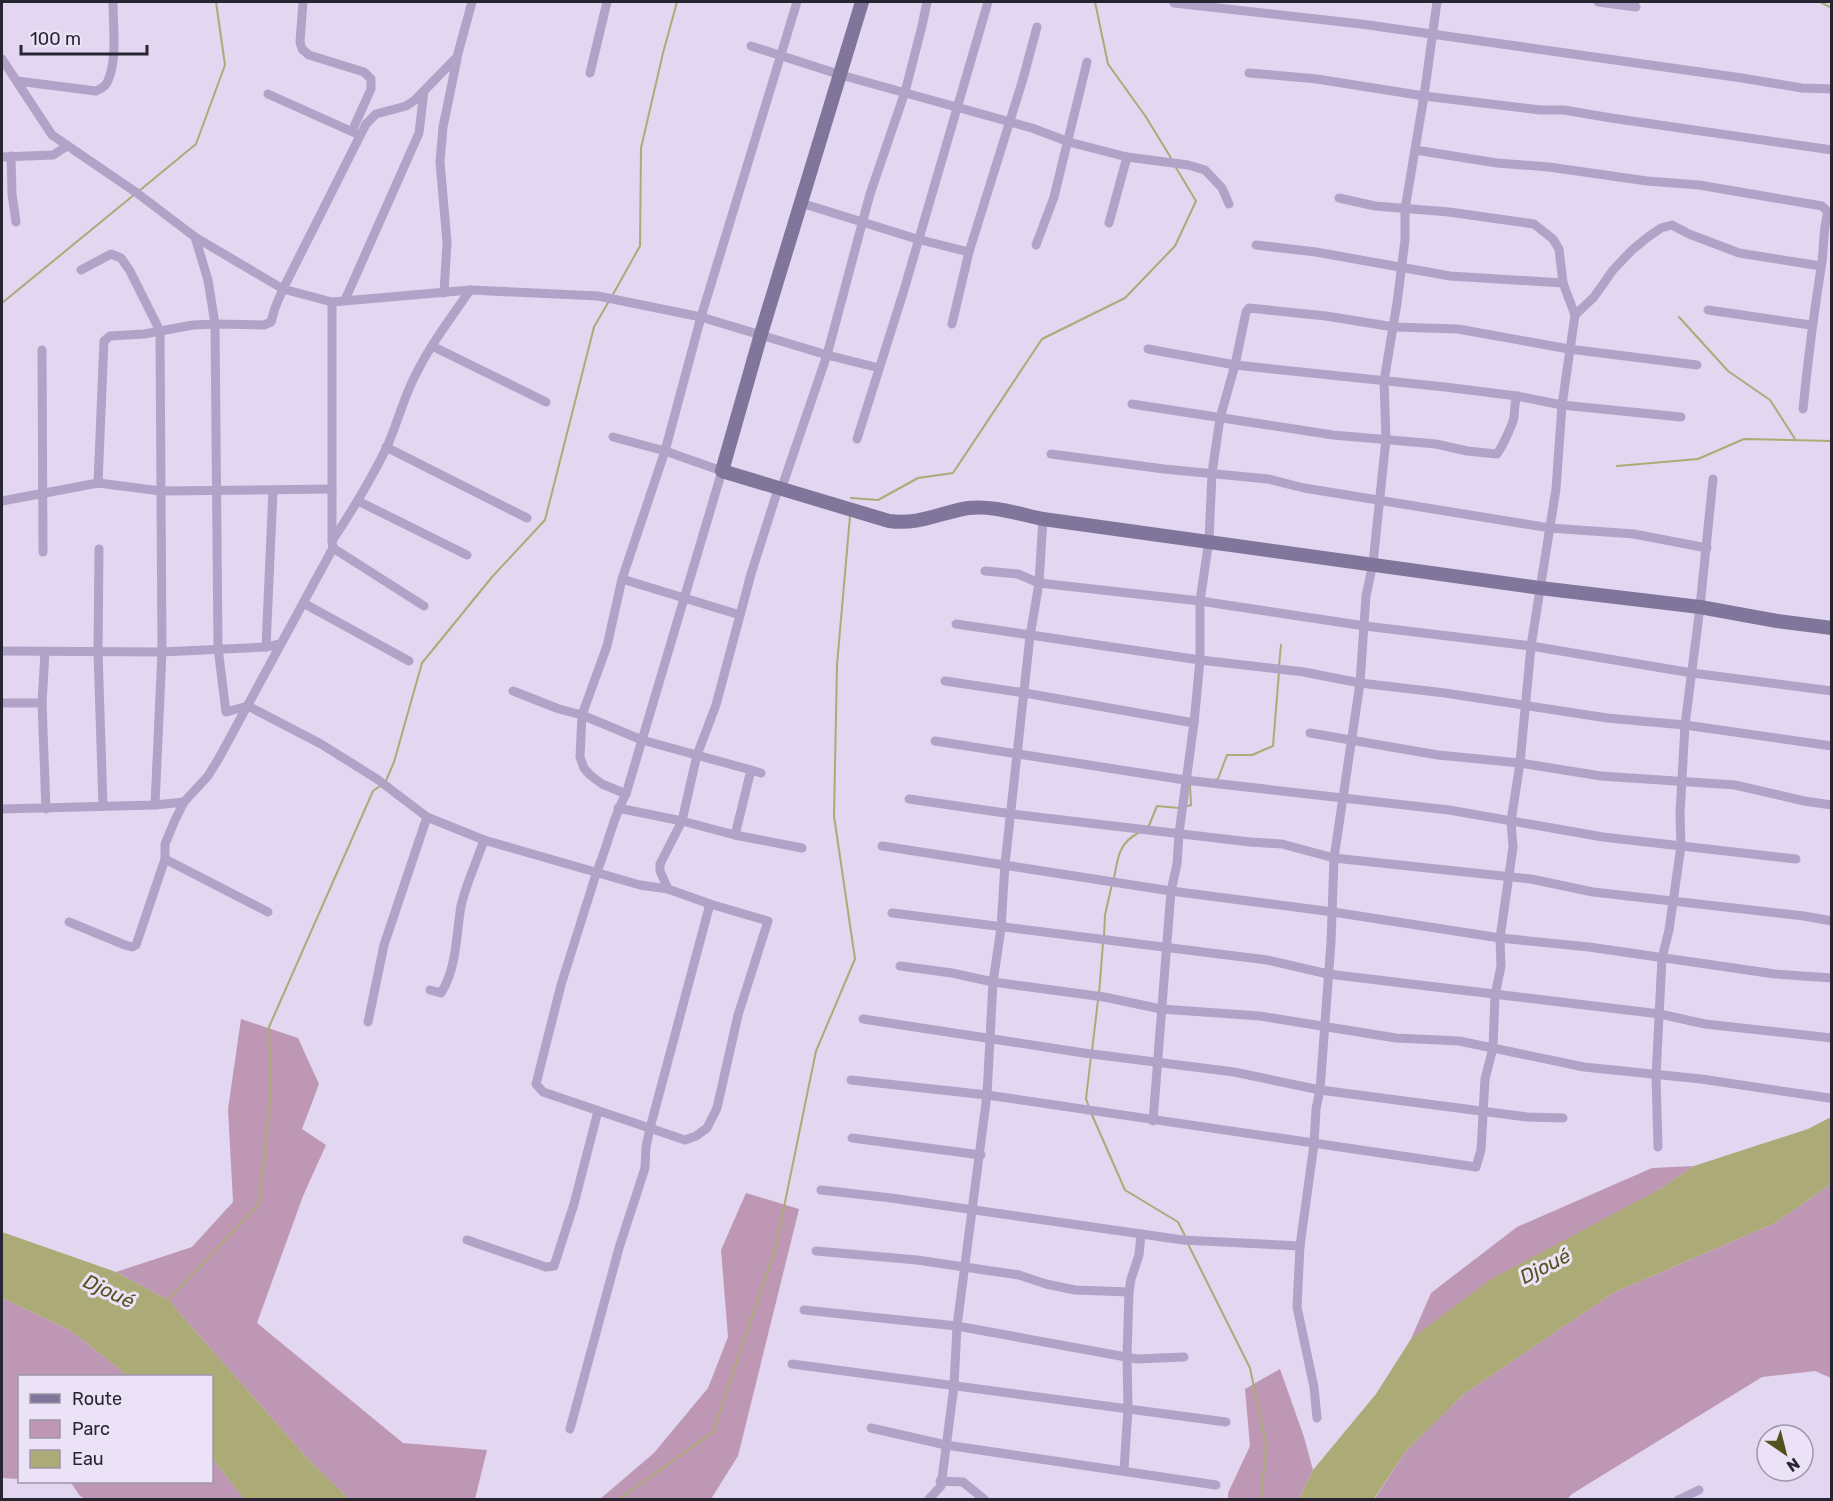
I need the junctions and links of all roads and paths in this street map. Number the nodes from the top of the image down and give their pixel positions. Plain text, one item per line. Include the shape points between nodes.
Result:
1 (113, 2) edge
2 (303, 2) edge
3 (472, 2) edge
4 (607, 2) edge
5 (797, 2) edge
6 (862, 2) edge
7 (927, 2) edge
8 (988, 2) edge
9 (1437, 2) edge
10 (1598, 2) edge
11 (1174, 3) dead end
12 (1636, 7) dead end
13 (1037, 27) dead end
14 (1434, 36) junction
15 (751, 46) dead end
16 (780, 55) junction
17 (457, 57) junction
18 (2, 59) edge
19 (1087, 62) dead end
20 (590, 73) dead end
21 (1250, 73) dead end
22 (841, 75) junction
23 (17, 81) junction
24 (1832, 89) edge
25 (424, 91) junction
26 (905, 92) junction
27 (268, 94) dead end
28 (1424, 96) junction
29 (956, 108) junction
30 (1009, 122) junction
31 (356, 134) junction
32 (1069, 142) junction
33 (67, 146) junction
34 (1415, 150) junction
35 (1832, 150) edge
36 (6, 157) edge
37 (1127, 157) junction
38 (1339, 198) dead end
39 (801, 203) junction
40 (1229, 204) dead end
41 (1405, 209) junction
42 (861, 221) junction
43 (16, 222) dead end
44 (1109, 223) dead end
45 (195, 237) junction
46 (917, 239) junction
47 (1036, 245) dead end
48 (1256, 245) dead end
49 (969, 252) junction
50 (1821, 266) junction
51 (1400, 267) junction
52 (81, 270) dead end
53 (1563, 282) junction
54 (283, 289) junction
55 (470, 290) junction
56 (444, 292) junction
57 (345, 300) junction
58 (332, 302) junction
59 (1708, 310) dead end
60 (1575, 315) junction
61 (701, 318) junction
62 (215, 324) junction
63 (952, 324) dead end
64 (1811, 325) junction
65 (1394, 327) junction
66 (160, 331) junction
67 (760, 334) junction
68 (432, 345) junction
69 (1148, 349) dead end
70 (42, 350) dead end
71 (1569, 350) junction
72 (827, 355) junction
73 (1236, 365) junction
74 (1697, 365) dead end
75 (879, 368) junction
76 (1384, 381) junction
77 (1517, 396) junction
78 (546, 402) dead end
79 (1132, 404) dead end
80 (1562, 405) junction
81 (1803, 409) dead end
82 (1681, 417) dead end
83 (1220, 418) junction
84 (614, 437) dead end
85 (857, 439) dead end
86 (1386, 439) junction
87 (386, 447) junction
88 (665, 451) junction
89 (1051, 453) dead end
90 (722, 471) junction
91 (1212, 473) junction
92 (1713, 479) dead end
93 (98, 483) junction
94 (781, 487) junction
95 (332, 489) junction
96 (273, 490) junction
97 (161, 491) junction
98 (217, 491) junction
99 (43, 495) junction
100 (2, 501) edge
101 (358, 501) junction
102 (1378, 501) junction
103 (526, 518) dead end
104 (1043, 519) junction
105 (1550, 528) junction
106 (1209, 540) junction
107 (333, 544) junction
108 (1707, 548) junction
109 (99, 549) dead end
110 (43, 552) dead end
111 (467, 555) dead end
112 (1373, 563) junction
113 (985, 571) dead end
114 (622, 579) junction
115 (1039, 584) junction
116 (1540, 588) junction
117 (684, 599) junction
118 (1200, 602) junction
119 (305, 604) junction
120 (424, 606) dead end
121 (1701, 607) junction
122 (740, 615) junction
123 (956, 624) dead end
124 (1365, 626) junction
125 (1832, 628) edge
126 (1030, 636) junction
127 (280, 644) junction
128 (1531, 646) junction
129 (266, 647) junction
130 (218, 648) junction
131 (2, 651) edge
132 (45, 652) junction
133 (98, 652) junction
134 (162, 652) junction
135 (1200, 660) junction
136 (409, 661) dead end
137 (1692, 673) junction
138 (945, 681) dead end
139 (1360, 683) junction
140 (513, 691) dead end
141 (1832, 691) edge
142 (1025, 693) junction
143 (2, 703) edge
144 (42, 703) junction
145 (248, 706) junction
146 (1525, 706) junction
147 (582, 715) junction
148 (1194, 723) junction
149 (1685, 725) junction
150 (1310, 733) dead end
151 (642, 740) junction
152 (935, 741) dead end
153 (1352, 742) junction
154 (1832, 746) edge
155 (1018, 753) junction
156 (697, 755) junction
157 (1520, 763) junction
158 (1185, 780) junction
159 (1683, 782) junction
160 (626, 794) junction
161 (1342, 797) junction
162 (909, 799) dead end
163 (184, 802) junction
164 (155, 805) junction
165 (1832, 805) edge
166 (103, 806) junction
167 (46, 808) junction
168 (618, 808) junction
169 (2, 809) edge
170 (1012, 814) junction
171 (427, 817) junction
172 (682, 821) junction
173 (1511, 821) junction
174 (1179, 833) junction
175 (735, 835) junction
176 (484, 840) junction
177 (882, 846) dead end
178 (1681, 846) junction
179 (802, 848) dead end
180 (1334, 858) junction
181 (165, 859) junction
182 (1796, 859) dead end
183 (1005, 864) junction
184 (597, 871) junction
185 (1508, 876) junction
186 (668, 889) junction
187 (1171, 891) junction
188 (1673, 902) junction
189 (710, 904) junction
190 (268, 912) dead end
191 (1333, 912) junction
192 (892, 914) dead end
193 (1832, 921) edge
194 (69, 922) dead end
195 (1001, 928) junction
196 (1500, 938) junction
197 (1167, 948) junction
198 (1662, 958) junction
199 (900, 966) dead end
200 (1328, 974) junction
201 (1832, 978) edge
202 (993, 982) junction
203 (430, 990) dead end
204 (1495, 995) junction
205 (1161, 1009) junction
206 (1660, 1014) junction
207 (863, 1019) dead end
208 (368, 1022) dead end
209 (1324, 1026) junction
210 (989, 1038) junction
211 (1832, 1038) edge
212 (1493, 1048) junction
213 (1157, 1061) junction
214 (1656, 1076) junction
215 (851, 1080) dead end
216 (1320, 1090) junction
217 (987, 1095) junction
218 (1829, 1098) dead end
219 (598, 1111) junction
220 (1482, 1111) junction
221 (1563, 1118) dead end
222 (1154, 1121) junction
223 (650, 1128) junction
224 (852, 1138) dead end
225 (1314, 1144) junction
226 (1658, 1147) dead end
227 (981, 1155) junction
228 (821, 1190) dead end
229 (971, 1211) junction
230 (1141, 1234) junction
231 (467, 1240) dead end
232 (1300, 1246) junction
233 (816, 1251) dead end
234 (964, 1267) junction
235 (1129, 1292) junction
236 (804, 1310) dead end
237 (957, 1326) junction
238 (1127, 1356) junction
239 (1184, 1357) dead end
240 (792, 1364) dead end
241 (954, 1386) junction
242 (1128, 1409) junction
243 (1317, 1418) dead end
244 (1226, 1422) dead end
245 (871, 1428) dead end
246 (570, 1429) dead end
247 (946, 1445) junction
248 (1124, 1470) junction
249 (940, 1481) junction
250 (1216, 1485) dead end
251 (1699, 1490) dead end
252 (928, 1500) edge
253 (985, 1500) edge
254 (1677, 1500) edge

1 - 23 street via 112,67 104,87 96,91
2 - 31 street via 302,49 309,55 364,72 371,79
3 - 17 street
4 - 20 street
5 - 16 street
6 - 22 street
7 - 26 street
8 - 29 street
9 - 14 street
10 - 12 street
11 - 14 street
13 - 30 street
14 - 24 street
14 - 28 street
15 - 16 street
16 - 22 street
16 - 61 street
17 - 25 street
17 - 56 street via 440,162 447,242
18 - 23 street
19 - 32 street
21 - 28 street
22 - 26 street
22 - 39 street
23 - 33 street via 43,124
25 - 31 street via 406,106 376,114
25 - 57 street via 419,133
26 - 29 street
26 - 42 street
27 - 31 street
28 - 34 street
28 - 35 street via 1564,110
29 - 30 street
29 - 46 street
30 - 32 street
30 - 49 street
31 - 54 street
32 - 37 street
32 - 47 street
33 - 36 street via 53,155
33 - 45 street
34 - 41 street
34 - 50 street via 1699,185 1822,206 1828,212
36 - 43 street
37 - 40 street via 1204,170 1222,188
37 - 44 street
38 - 41 street
39 - 42 street
39 - 67 street
41 - 51 street
41 - 53 street via 1534,224 1559,249
42 - 46 street
42 - 72 street
45 - 54 street
45 - 62 street
46 - 49 street
46 - 75 street
48 - 51 street
49 - 63 street
50 - 60 street via 1739,253 1672,225 1654,232 1632,250
50 - 64 street
51 - 53 street via 1450,276
51 - 65 street
52 - 66 street via 111,254 121,258
53 - 60 street
54 - 58 street
54 - 62 street via 271,322 264,326
55 - 56 street
55 - 61 street via 598,296
55 - 68 street
56 - 57 street
57 - 58 street
58 - 95 street
59 - 64 street
60 - 71 street
61 - 67 street
61 - 88 street
62 - 66 street
62 - 98 street
64 - 81 street
65 - 71 street via 1458,329
65 - 73 street via 1249,308
65 - 76 street
66 - 93 street via 110,336 104,341
66 - 97 street
67 - 72 street
67 - 90 street
68 - 78 street
68 - 87 street
69 - 73 street
70 - 99 street
71 - 74 street
71 - 80 street
72 - 75 street
72 - 94 street
73 - 76 street
73 - 83 street
75 - 85 street
76 - 77 street
76 - 86 street
77 - 80 street
77 - 86 street via 1514,419 1497,454
79 - 83 street
80 - 82 street
80 - 105 street
83 - 86 street
83 - 91 street
84 - 88 street
86 - 102 street
87 - 101 street
87 - 103 street
88 - 90 street
88 - 114 street
89 - 91 street
90 - 94 street
90 - 117 street
91 - 102 street via 1268,479
91 - 106 street
92 - 108 street
93 - 97 street
93 - 99 street
94 - 104 street via 889,521 924,520 980,507
94 - 122 street
95 - 96 street
95 - 107 street
96 - 98 street
96 - 129 street
97 - 98 street
97 - 134 street
98 - 130 street
99 - 100 street
99 - 110 street
101 - 107 street
101 - 111 street
102 - 105 street
102 - 112 street
104 - 106 street
104 - 115 street
105 - 108 street via 1634,534
105 - 116 street
106 - 112 street
106 - 118 street
107 - 119 street
107 - 120 street
108 - 121 street
109 - 133 street
112 - 116 street
112 - 124 street
113 - 115 street via 1018,574
114 - 117 street
114 - 147 street via 607,646
115 - 118 street
115 - 126 street
116 - 121 street
116 - 128 street
117 - 122 street
117 - 151 street
118 - 124 street
118 - 135 street
119 - 127 street
119 - 136 street
121 - 125 street
121 - 137 street
122 - 156 street via 716,705
123 - 126 street
124 - 128 street
124 - 139 street
126 - 135 street
126 - 142 street
127 - 129 street
127 - 145 street
128 - 137 street
128 - 146 street
129 - 130 street
130 - 134 street
130 - 145 street via 226,712
131 - 132 street
132 - 133 street
132 - 144 street
133 - 134 street
133 - 166 street
134 - 164 street
135 - 139 street
135 - 148 street
137 - 141 street
137 - 149 street
138 - 142 street
139 - 146 street
139 - 153 street
140 - 147 street
142 - 148 street
142 - 155 street
143 - 144 street
144 - 167 street
145 - 163 street via 207,776
145 - 171 street via 349,761
146 - 149 street
146 - 157 street
147 - 151 street
147 - 160 street via 580,757 584,768 602,784
148 - 158 street
149 - 154 street
149 - 159 street
150 - 153 street
151 - 156 street
151 - 160 street
152 - 155 street
153 - 157 street
153 - 161 street
155 - 158 street
155 - 170 street
156 - 172 street
156 - 175 street via 756,771
157 - 159 street via 1601,776
157 - 173 street
158 - 161 street
158 - 174 street
159 - 165 street via 1735,785
159 - 178 street
160 - 168 street
161 - 173 street
161 - 180 street
162 - 170 street
163 - 164 street
163 - 181 street via 165,843
164 - 166 street
166 - 167 street
167 - 169 street
168 - 172 street
168 - 184 street
170 - 174 street
170 - 183 street
171 - 176 street
171 - 208 street via 384,945
172 - 175 street
172 - 186 street via 660,864
173 - 178 street
173 - 185 street via 1513,847
174 - 180 street via 1282,844
174 - 187 street
175 - 179 street
176 - 184 street
176 - 203 street via 462,903 451,972 441,993
177 - 183 street
178 - 182 street
178 - 188 street
180 - 185 street
180 - 191 street
181 - 190 street
181 - 194 street via 136,945 132,947
183 - 187 street
183 - 195 street
184 - 186 street via 640,885
184 - 219 street via 561,985 536,1084 543,1092
185 - 188 street
185 - 196 street
186 - 189 street
187 - 191 street
187 - 197 street
188 - 193 street
188 - 198 street
189 - 223 street
189 - 223 street via 768,921 738,1015 717,1108 707,1128 684,1140
191 - 196 street
191 - 200 street
192 - 195 street
195 - 197 street
195 - 202 street
196 - 198 street
196 - 204 street via 1501,966
197 - 200 street via 1267,960
197 - 205 street
198 - 201 street
198 - 206 street
199 - 202 street
200 - 204 street
200 - 209 street
202 - 205 street
202 - 210 street
204 - 206 street
204 - 212 street
205 - 209 street via 1260,1016
205 - 213 street
206 - 211 street via 1705,1024
206 - 214 street
207 - 210 street
209 - 212 street
209 - 216 street
210 - 213 street
210 - 217 street
212 - 214 street via 1584,1067
212 - 220 street
213 - 216 street
213 - 222 street
214 - 218 street
214 - 226 street
215 - 217 street
216 - 220 street
216 - 225 street
217 - 222 street
217 - 227 street
219 - 223 street
219 - 231 street via 554,1266 546,1267
220 - 221 street
220 - 225 street via 1481,1150 1476,1167
222 - 225 street
223 - 246 street via 645,1168 618,1248
224 - 227 street
225 - 232 street
227 - 229 street
228 - 229 street
229 - 230 street
229 - 234 street
230 - 232 street
230 - 235 street
232 - 243 street via 1298,1307
233 - 234 street
234 - 235 street via 1018,1275 1076,1290
234 - 237 street
235 - 238 street
236 - 237 street
237 - 238 street
237 - 241 street
238 - 239 street
238 - 242 street
240 - 241 street
241 - 242 street
241 - 247 street
242 - 244 street
242 - 248 street
245 - 247 street
247 - 248 street
247 - 249 street
248 - 250 street
249 - 252 street
249 - 253 street via 963,1482
251 - 254 street

